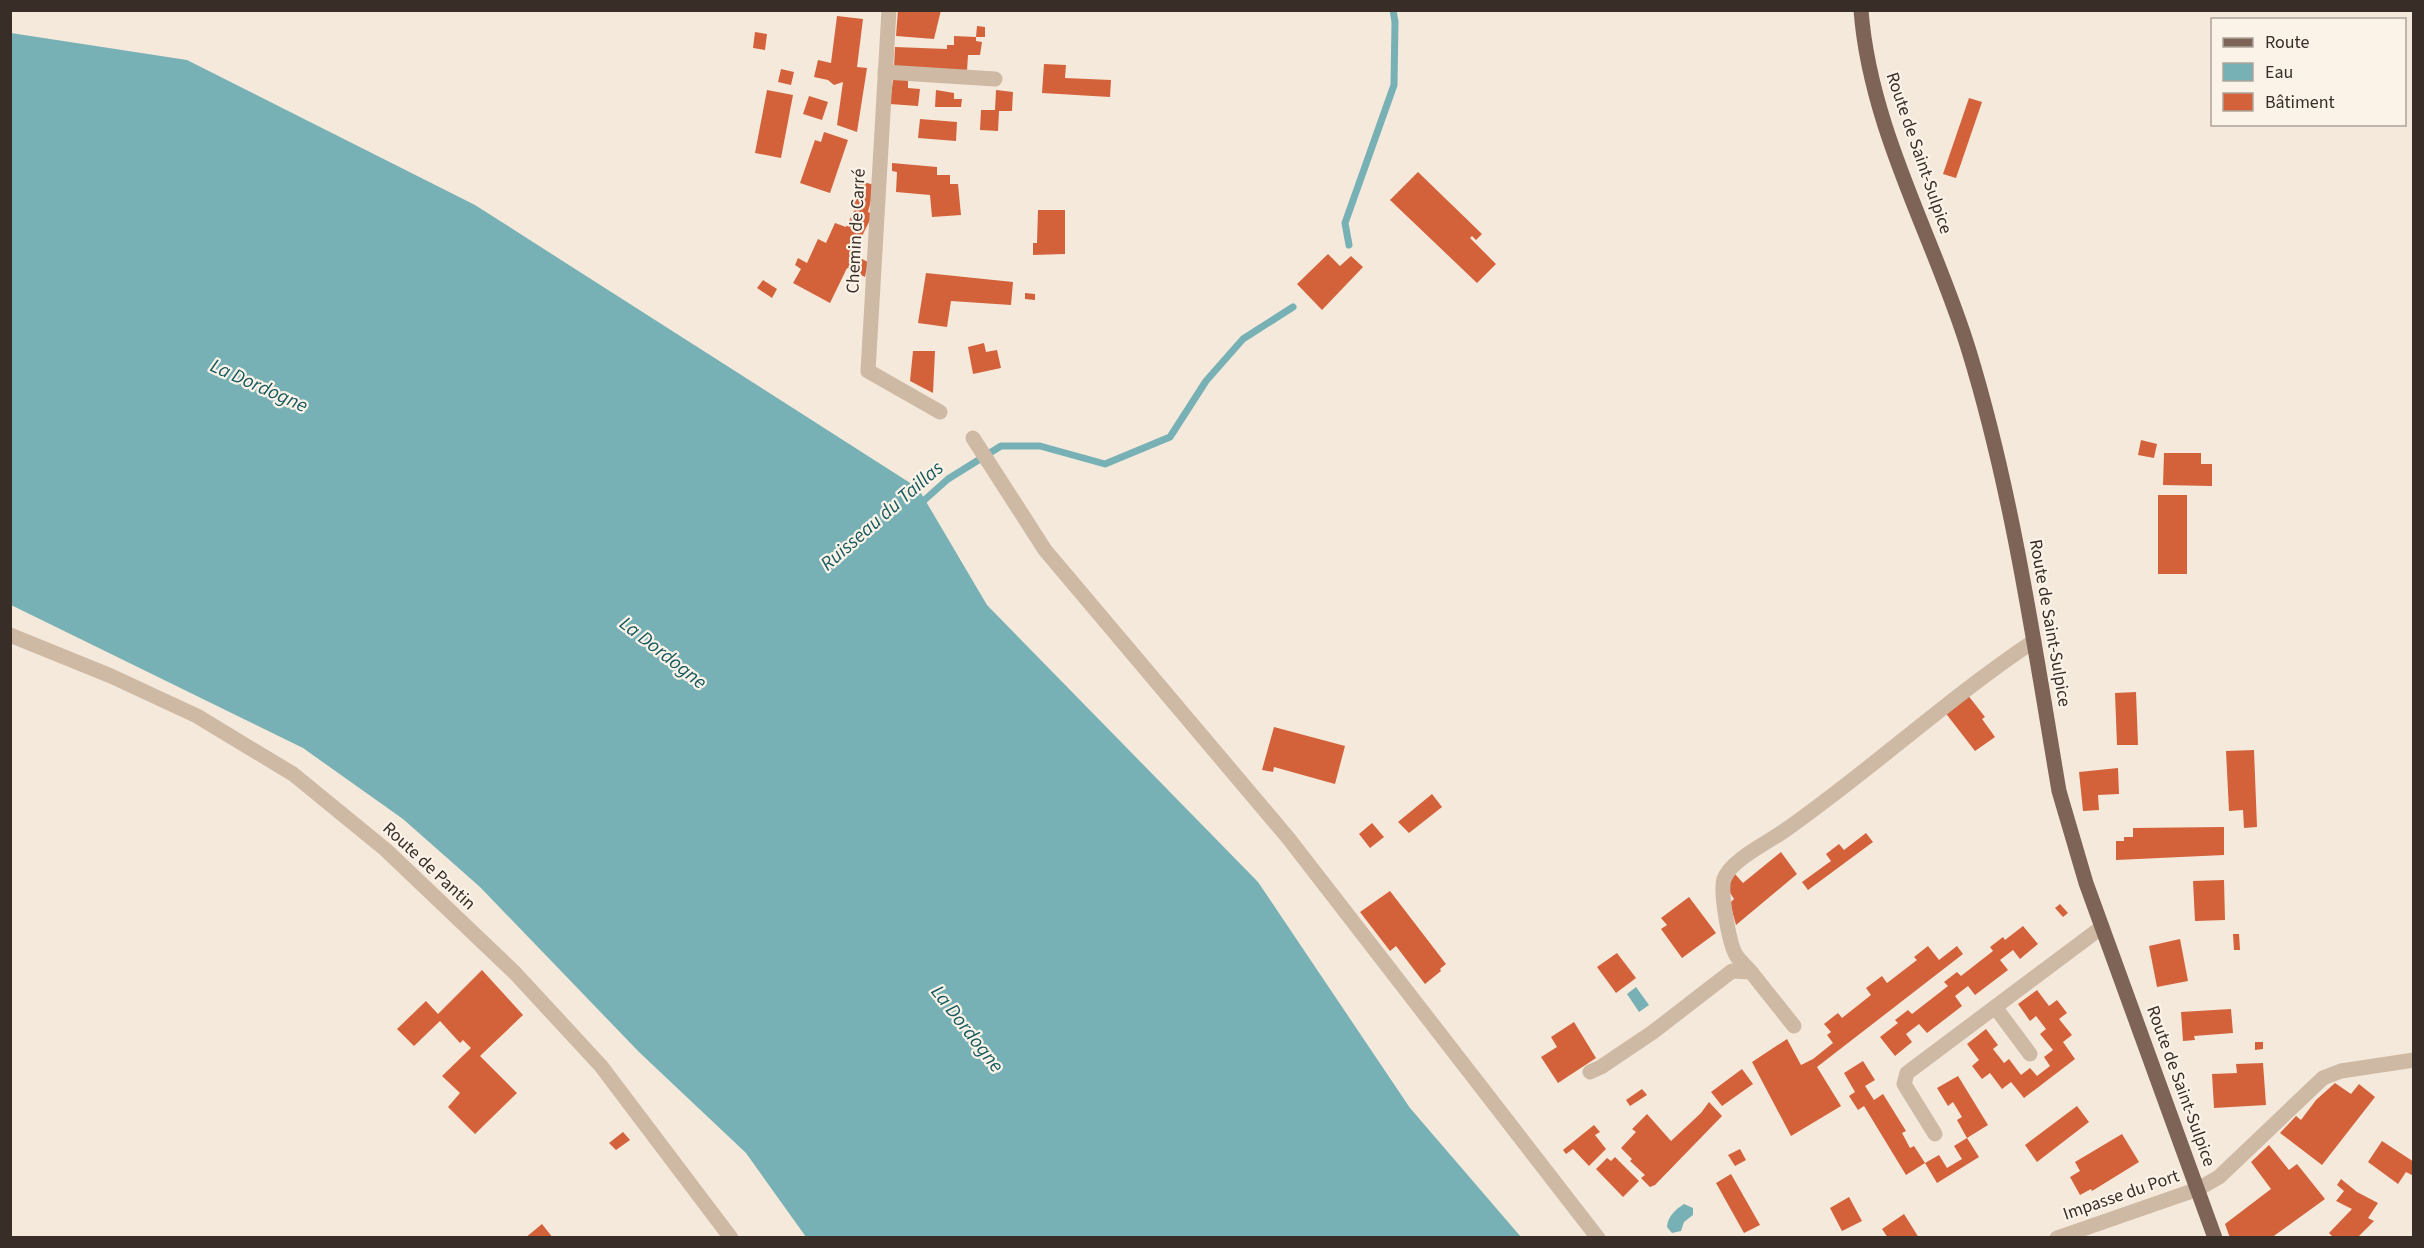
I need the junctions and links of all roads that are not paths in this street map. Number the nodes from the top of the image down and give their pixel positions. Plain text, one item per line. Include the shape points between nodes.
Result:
1 (889, 10) edge
2 (1861, 10) edge
3 (885, 72) junction
4 (995, 79) dead end
5 (940, 412) dead end
6 (974, 438) dead end
7 (10, 635) edge
8 (2034, 641) junction
9 (2102, 927) junction
10 (1751, 972) junction
11 (1995, 1007) junction
12 (1794, 1026) dead end
13 (2030, 1054) dead end
14 (2414, 1060) edge
15 (1590, 1072) dead end
16 (1935, 1134) dead end
17 (2198, 1189) junction
18 (1597, 1236) edge
19 (731, 1238) edge
20 (2057, 1238) edge
21 (2215, 1238) edge

1 - 3 street, Chemin de Carré
2 - 8 main road, Route de Saint-Sulpice via 1865,51 1877,98 1968,347 1990,422
3 - 4 street
3 - 5 street, Chemin de Carré via 868,371
6 - 18 street via 1045,550 1289,839
7 - 19 street, Route de Pantin via 197,716 293,774 386,850 515,973 601,1066
8 - 9 main road, Route de Saint-Sulpice via 2059,791
8 - 10 street via 1728,872 1723,894 1730,939
9 - 11 street
9 - 17 main road, Route de Saint-Sulpice
10 - 12 street
10 - 15 street via 1732,971 1653,1032
11 - 13 street
11 - 16 street via 1905,1078 1906,1087
14 - 17 street, Impasse du Port via 2341,1071 2323,1078 2219,1177
17 - 20 street, Impasse du Port
17 - 21 main road, Route de Saint-Sulpice

